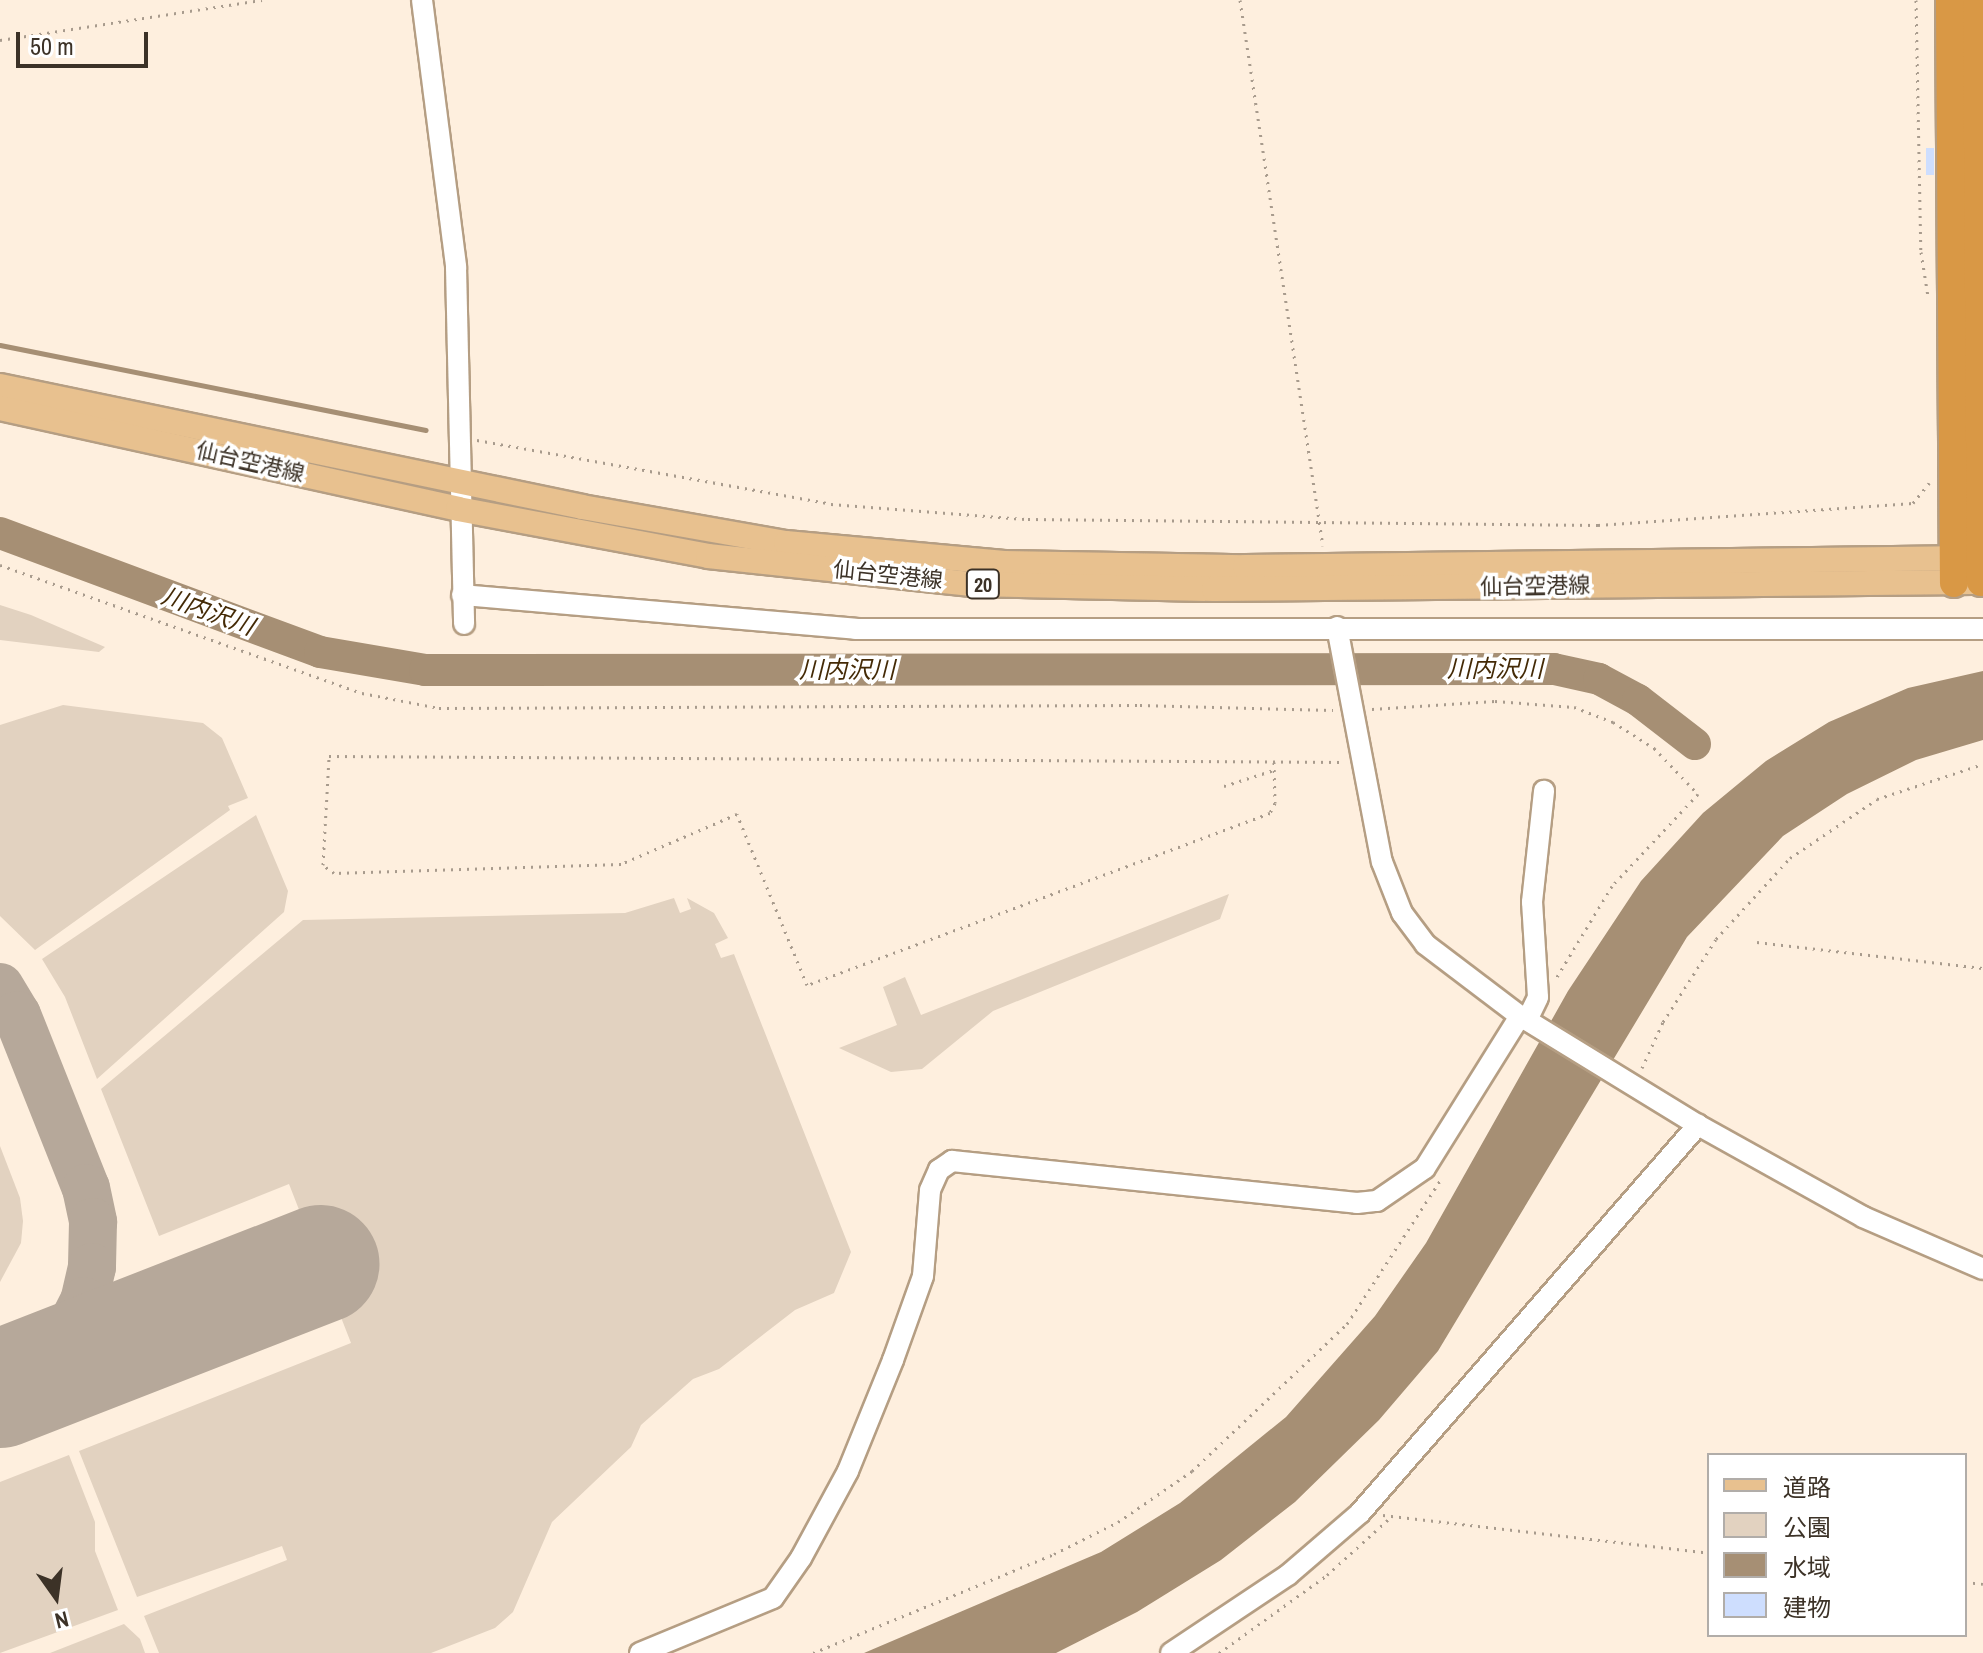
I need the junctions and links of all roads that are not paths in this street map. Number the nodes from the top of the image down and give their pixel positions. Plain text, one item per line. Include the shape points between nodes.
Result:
1 (422, 0) edge
2 (1950, 0) edge
3 (1977, 0) edge
4 (0, 386) edge
5 (0, 408) edge
6 (457, 482) junction
7 (458, 509) junction
8 (1972, 570) edge
9 (462, 595) junction
10 (464, 624) dead end
11 (1983, 629) edge
12 (1338, 633) junction
13 (1544, 791) dead end
14 (1526, 1020) junction
15 (1698, 1125) junction
16 (1983, 1269) edge
17 (640, 1653) edge
18 (1171, 1653) edge

1 - 6 street via 456,267
2 - 8 highway
3 - 8 highway
4 - 6 main road, 仙台空港線 / 20
5 - 7 main road, 仙台空港線 / 20
6 - 7 street
6 - 8 main road, 仙台空港線 / 20 via 802,544 1004,563
7 - 8 main road, 仙台空港線 / 20 via 708,556 972,584 1214,589
7 - 9 street
9 - 10 street
9 - 12 street via 855,629
11 - 12 street
12 - 14 street via 1382,862 1402,913 1451,969
13 - 14 street via 1532,902 1538,997
14 - 15 street
14 - 17 street via 1425,1168 1397,1191 1357,1203 952,1161 939,1170 930,1190 923,1276 848,1471 801,1558 773,1598
15 - 16 street via 1863,1217
15 - 18 street via 1360,1513 1288,1575

